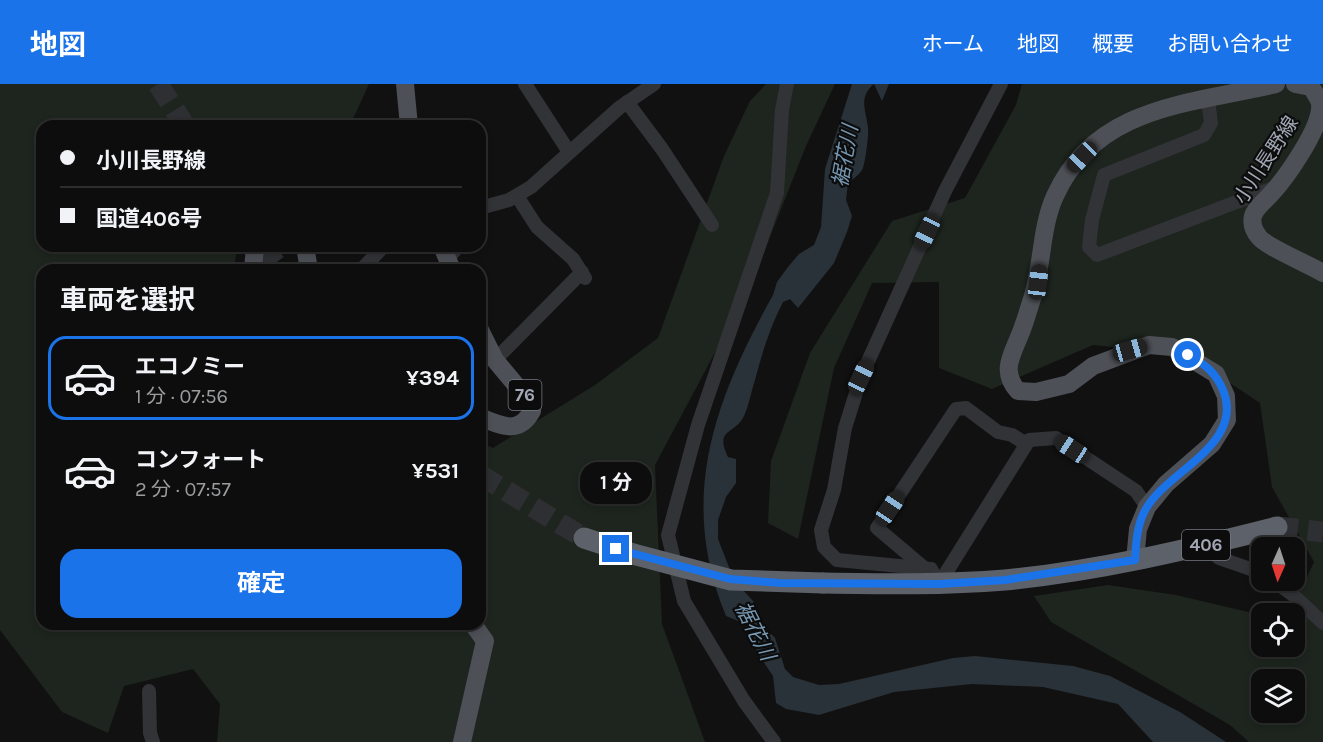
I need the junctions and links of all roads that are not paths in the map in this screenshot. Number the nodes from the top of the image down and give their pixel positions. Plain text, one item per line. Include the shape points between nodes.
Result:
1 (405, 84) edge
2 (525, 84) edge
3 (654, 84) edge
4 (787, 84) edge
5 (1001, 84) edge
6 (1276, 84) edge
7 (1295, 84) edge
8 (1208, 99) junction
9 (627, 102) junction
10 (408, 120) edge
11 (569, 152) junction
12 (1278, 186) junction
13 (517, 196) junction
14 (486, 206) edge
15 (712, 225) dead end
16 (378, 252) edge
17 (367, 264) edge
18 (1323, 273) edge
19 (486, 342) edge
20 (495, 360) junction
21 (486, 420) edge
22 (1026, 444) junction
23 (1147, 507) junction
24 (1277, 527) tunnel mouth
25 (584, 538) tunnel mouth
26 (1208, 545) junction
27 (1135, 560) junction
28 (922, 567) junction
29 (1251, 569) edge
30 (939, 584) junction
31 (1288, 591) edge
32 (1323, 623) edge
33 (477, 630) edge
34 (148, 691) dead end
35 (153, 742) edge
36 (462, 742) edge
37 (774, 742) edge

1 - 10 main road
2 - 11 street
3 - 9 street
4 - 37 street via 777,193 698,425 668,535 684,601 744,701
5 - 28 street via 945,191 861,377 821,530 824,547 837,560
6 - 8 main road, 小川長野線
7 - 12 main road, 小川長野線 via 1311,87 1321,104 1318,122 1304,152
8 - 12 street via 1211,123 1204,135 1104,175 1089,248 1097,255
8 - 23 main road, 小川長野線 via 1155,109 1125,123 1104,135 1070,169 1054,197 1038,282 1008,359 1012,384 1018,391 1036,392 1069,384 1093,366 1149,345 1172,347 1216,374 1226,396 1227,420 1212,444 1166,484
9 - 11 street
9 - 15 street
11 - 13 street
12 - 18 main road, 小川長野線 via 1253,213 1252,225 1270,248 1287,252
13 - 14 street
13 - 20 street via 537,227 573,259 584,276
16 - 17 street
19 - 20 main road, 76
20 - 21 main road, 76 via 525,396 532,411 517,427 503,427
22 - 23 street via 1029,440 1056,438 1136,491
22 - 28 street via 998,432 966,408 956,409 877,528
22 - 30 street
23 - 27 main road, 小川長野線 via 1138,529
24 - 26 highway, 406
25 - 30 highway, 406, bridge via 730,579
26 - 27 highway, 406
26 - 29 street via 1219,558
27 - 30 highway, 406 via 1005,580
28 - 30 street via 931,569
31 - 32 street
33 - 36 main road via 485,641
34 - 35 street

